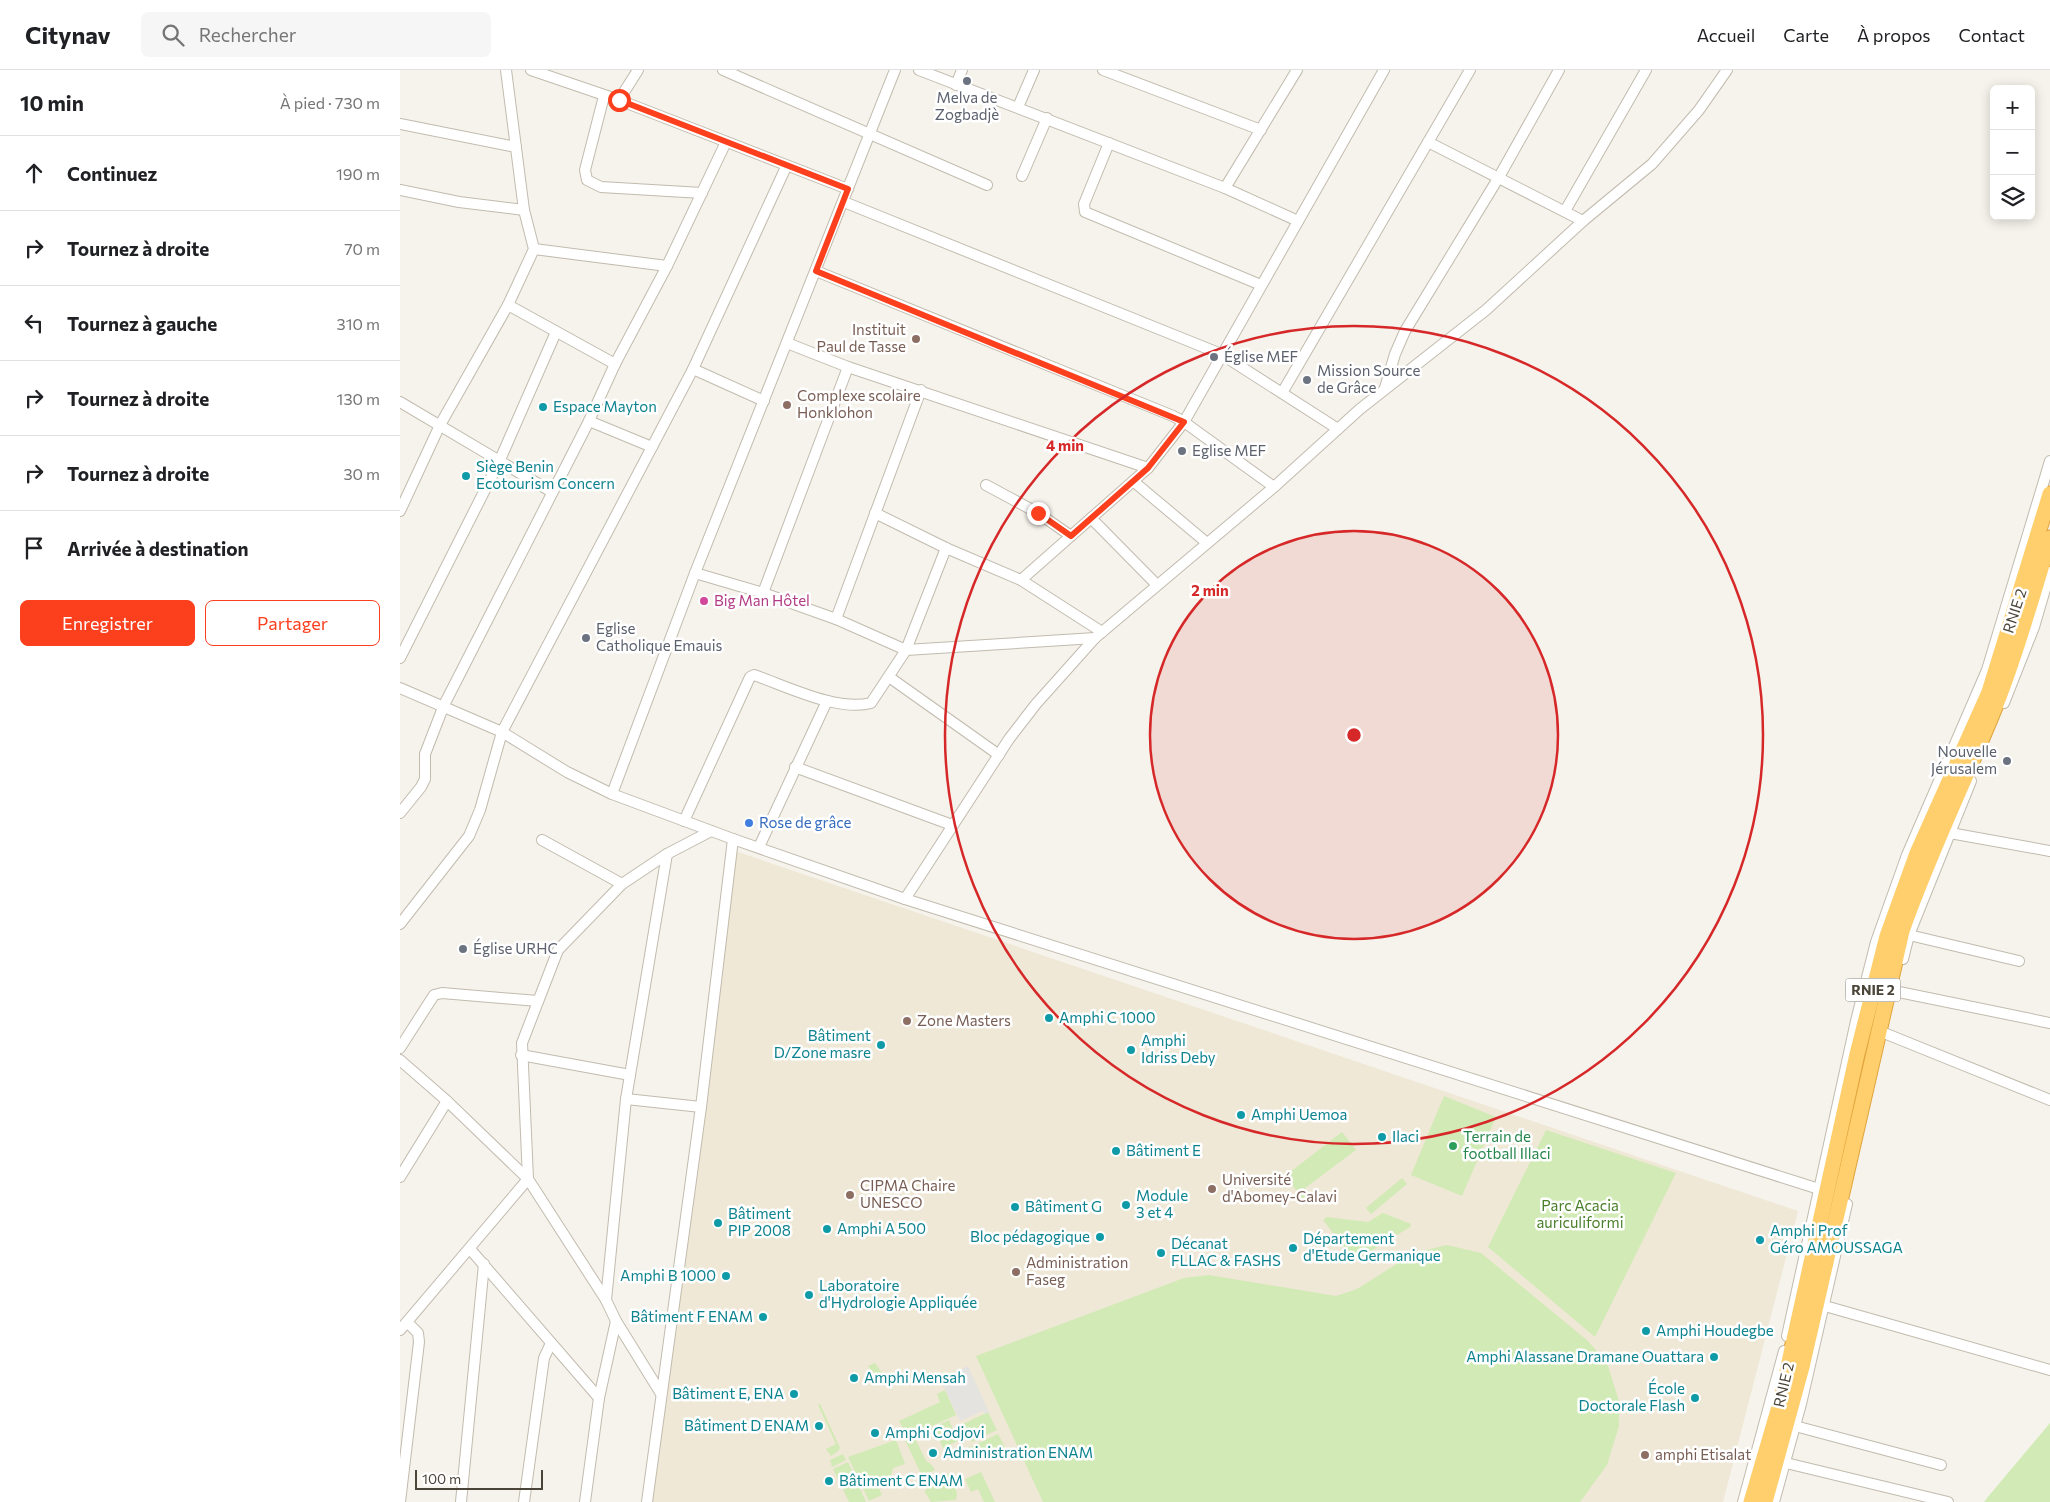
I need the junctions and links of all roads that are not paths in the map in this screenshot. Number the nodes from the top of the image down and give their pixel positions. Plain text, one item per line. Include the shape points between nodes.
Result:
1 (506, 70) edge
2 (530, 70) edge
3 (638, 70) edge
4 (724, 70) edge
5 (895, 70) edge
6 (918, 70) edge
7 (962, 70) edge
8 (1034, 70) edge
9 (1103, 70) edge
10 (1297, 70) edge
11 (1384, 70) edge
12 (1470, 70) edge
13 (1559, 70) edge
14 (1646, 70) edge
15 (1727, 70) edge
16 (956, 85) junction
17 (604, 96) junction
18 (619, 100) junction
19 (1018, 107) junction
20 (1047, 118) junction
21 (400, 124) edge
22 (1260, 130) junction
23 (870, 135) junction
24 (726, 142) junction
25 (1428, 142) junction
26 (1109, 143) junction
27 (516, 147) junction
28 (786, 167) junction
29 (1022, 176) dead end
30 (1499, 177) junction
31 (987, 185) dead end
32 (1225, 188) junction
33 (848, 189) junction
34 (400, 190) edge
35 (702, 193) junction
36 (844, 202) junction
37 (524, 210) junction
38 (1565, 211) junction
39 (1298, 221) junction
40 (1583, 221) junction
41 (534, 249) junction
42 (667, 266) junction
43 (816, 271) junction
44 (1261, 285) junction
45 (508, 305) junction
46 (556, 332) junction
47 (787, 343) junction
48 (1221, 354) junction
49 (615, 364) junction
50 (848, 367) junction
51 (693, 369) junction
52 (1385, 388) junction
53 (920, 390) junction
54 (1282, 393) junction
55 (764, 401) junction
56 (400, 402) edge
57 (589, 421) junction
58 (1184, 422) junction
59 (440, 426) junction
60 (1338, 429) junction
61 (652, 447) junction
62 (2050, 461) edge
63 (499, 462) junction
64 (1148, 468) junction
65 (1133, 481) junction
66 (986, 485) dead end
67 (1274, 487) junction
68 (552, 492) junction
69 (2050, 494) edge
70 (400, 511) edge
71 (875, 513) junction
72 (1091, 518) junction
73 (1071, 536) junction
74 (2050, 538) edge
75 (1207, 543) junction
76 (946, 548) junction
77 (2050, 572) edge
78 (695, 573) junction
79 (1020, 580) junction
80 (1157, 585) junction
81 (763, 593) junction
82 (836, 620) junction
83 (1098, 635) junction
84 (906, 650) junction
85 (400, 658) edge
86 (889, 677) junction
87 (400, 688) edge
88 (828, 700) junction
89 (444, 705) junction
90 (502, 732) junction
91 (999, 755) junction
92 (795, 767) junction
93 (612, 794) junction
94 (400, 813) edge
95 (684, 821) junction
96 (952, 825) junction
97 (711, 831) junction
98 (1950, 832) junction
99 (733, 839) junction
100 (542, 840) dead end
101 (759, 847) junction
102 (2050, 851) edge
103 (667, 854) junction
104 (622, 884) junction
105 (905, 899) junction
106 (400, 924) edge
107 (1909, 936) junction
108 (2020, 961) dead end
109 (1894, 991) junction
110 (538, 1001) junction
111 (2050, 1023) edge
112 (1884, 1033) junction
113 (400, 1048) edge
114 (521, 1055) junction
115 (400, 1060) edge
116 (630, 1075) junction
117 (626, 1098) junction
118 (2050, 1100) edge
119 (447, 1101) junction
120 (701, 1107) junction
121 (401, 1174) edge
122 (528, 1179) junction
123 (1819, 1189) junction
124 (470, 1249) junction
125 (484, 1264) junction
126 (606, 1300) junction
127 (1825, 1306) junction
128 (616, 1321) junction
129 (404, 1326) edge
130 (551, 1343) junction
131 (2050, 1370) edge
132 (660, 1392) junction
133 (600, 1398) junction
134 (1795, 1426) junction
135 (1786, 1463) junction
136 (1942, 1465) dead end
137 (400, 1502) edge
138 (461, 1502) edge
139 (524, 1502) edge
140 (585, 1502) edge
141 (647, 1502) edge
142 (1743, 1502) edge
143 (1751, 1502) edge
144 (1765, 1502) edge
145 (1774, 1502) edge
146 (1948, 1502) edge

1 - 27 street
2 - 17 street
3 - 18 street
4 - 23 street
5 - 23 street
6 - 16 street
7 - 16 street
8 - 19 street
9 - 22 street
10 - 22 street
11 - 39 street
12 - 25 street
13 - 30 street
14 - 38 street
15 - 40 street via 1699,110 1652,164
16 - 19 street
17 - 18 street
17 - 35 street via 585,170 587,180 601,187
18 - 24 street
19 - 20 street
20 - 26 street
20 - 29 street
21 - 27 street
22 - 32 street
23 - 31 street
23 - 33 street
24 - 28 street
24 - 35 street
25 - 30 street
25 - 54 street
26 - 32 street
26 - 44 street via 1084,204 1085,212
27 - 37 street
28 - 33 street
28 - 51 street
30 - 38 street
30 - 52 street via 1405,331
32 - 39 street
33 - 36 street
34 - 37 street
35 - 42 street
36 - 43 street
36 - 48 street
37 - 41 street
38 - 40 street
39 - 44 street
40 - 52 street via 1486,310
41 - 42 street
41 - 45 street
42 - 49 street
43 - 47 street
43 - 58 street
44 - 48 street
45 - 46 street
45 - 59 street
46 - 49 street
46 - 63 street
47 - 50 street
47 - 55 street
48 - 54 street
48 - 58 street
49 - 57 street
50 - 53 street
50 - 81 street
51 - 55 street
51 - 61 street
52 - 60 street
53 - 64 street
53 - 71 street
54 - 60 street
55 - 78 street
56 - 59 street
57 - 61 street
57 - 68 street
58 - 64 street
58 - 67 street
59 - 63 street
59 - 70 street
60 - 67 street
61 - 90 street
62 - 123 street via 1986,670 1907,855 1876,942
63 - 68 street
63 - 85 street
64 - 65 street
65 - 72 street
65 - 75 street
66 - 73 street via 1038,513
67 - 75 street
68 - 89 street
69 - 143 highway, RNIE 2 / RNIE 2 via 1989,692 1917,853 1887,936 1857,1054 1780,1403
71 - 76 street
71 - 82 street
72 - 73 street
72 - 80 street
73 - 79 street
74 - 144 highway, RNIE 2 / RNIE 2 via 2021,636 1999,695 1902,931 1802,1367
75 - 80 street
76 - 79 street
76 - 84 street
77 - 98 street via 2019,668
78 - 81 street
78 - 93 street
79 - 83 street
80 - 83 street
81 - 82 street
82 - 84 street
83 - 84 street
83 - 91 street via 1036,704
84 - 86 street
86 - 88 street via 871,703 859,706
86 - 91 street
87 - 89 street
88 - 92 street
88 - 95 street via 754,675 750,677
89 - 90 street
89 - 94 street via 426,754 425,779
90 - 93 street via 567,772
90 - 106 street via 480,810 469,836
91 - 96 street
92 - 96 street
92 - 101 street
93 - 95 street
95 - 97 street
96 - 105 street
97 - 99 street
97 - 103 street
98 - 102 street
98 - 107 street
99 - 101 street
99 - 120 street
100 - 104 street
101 - 105 street
103 - 104 street
103 - 116 street
104 - 110 street via 563,943
105 - 123 street
107 - 108 street
107 - 109 street
109 - 111 street
109 - 112 street
110 - 113 street via 434,995
110 - 114 street
112 - 118 street
112 - 127 street
114 - 116 street
114 - 122 street
115 - 119 street
116 - 117 street
117 - 120 street
117 - 126 street
119 - 121 street
119 - 122 street
120 - 132 street
122 - 124 street
122 - 126 street
123 - 142 street via 1782,1360
124 - 125 street
124 - 129 street
125 - 130 street
125 - 138 street
126 - 128 street
127 - 131 street
127 - 134 street
128 - 132 street
128 - 133 street
129 - 137 street via 418,1334 419,1342
130 - 133 street
130 - 139 street via 544,1358
132 - 141 street
133 - 140 street
134 - 135 street
134 - 136 street
135 - 145 street
135 - 146 street

